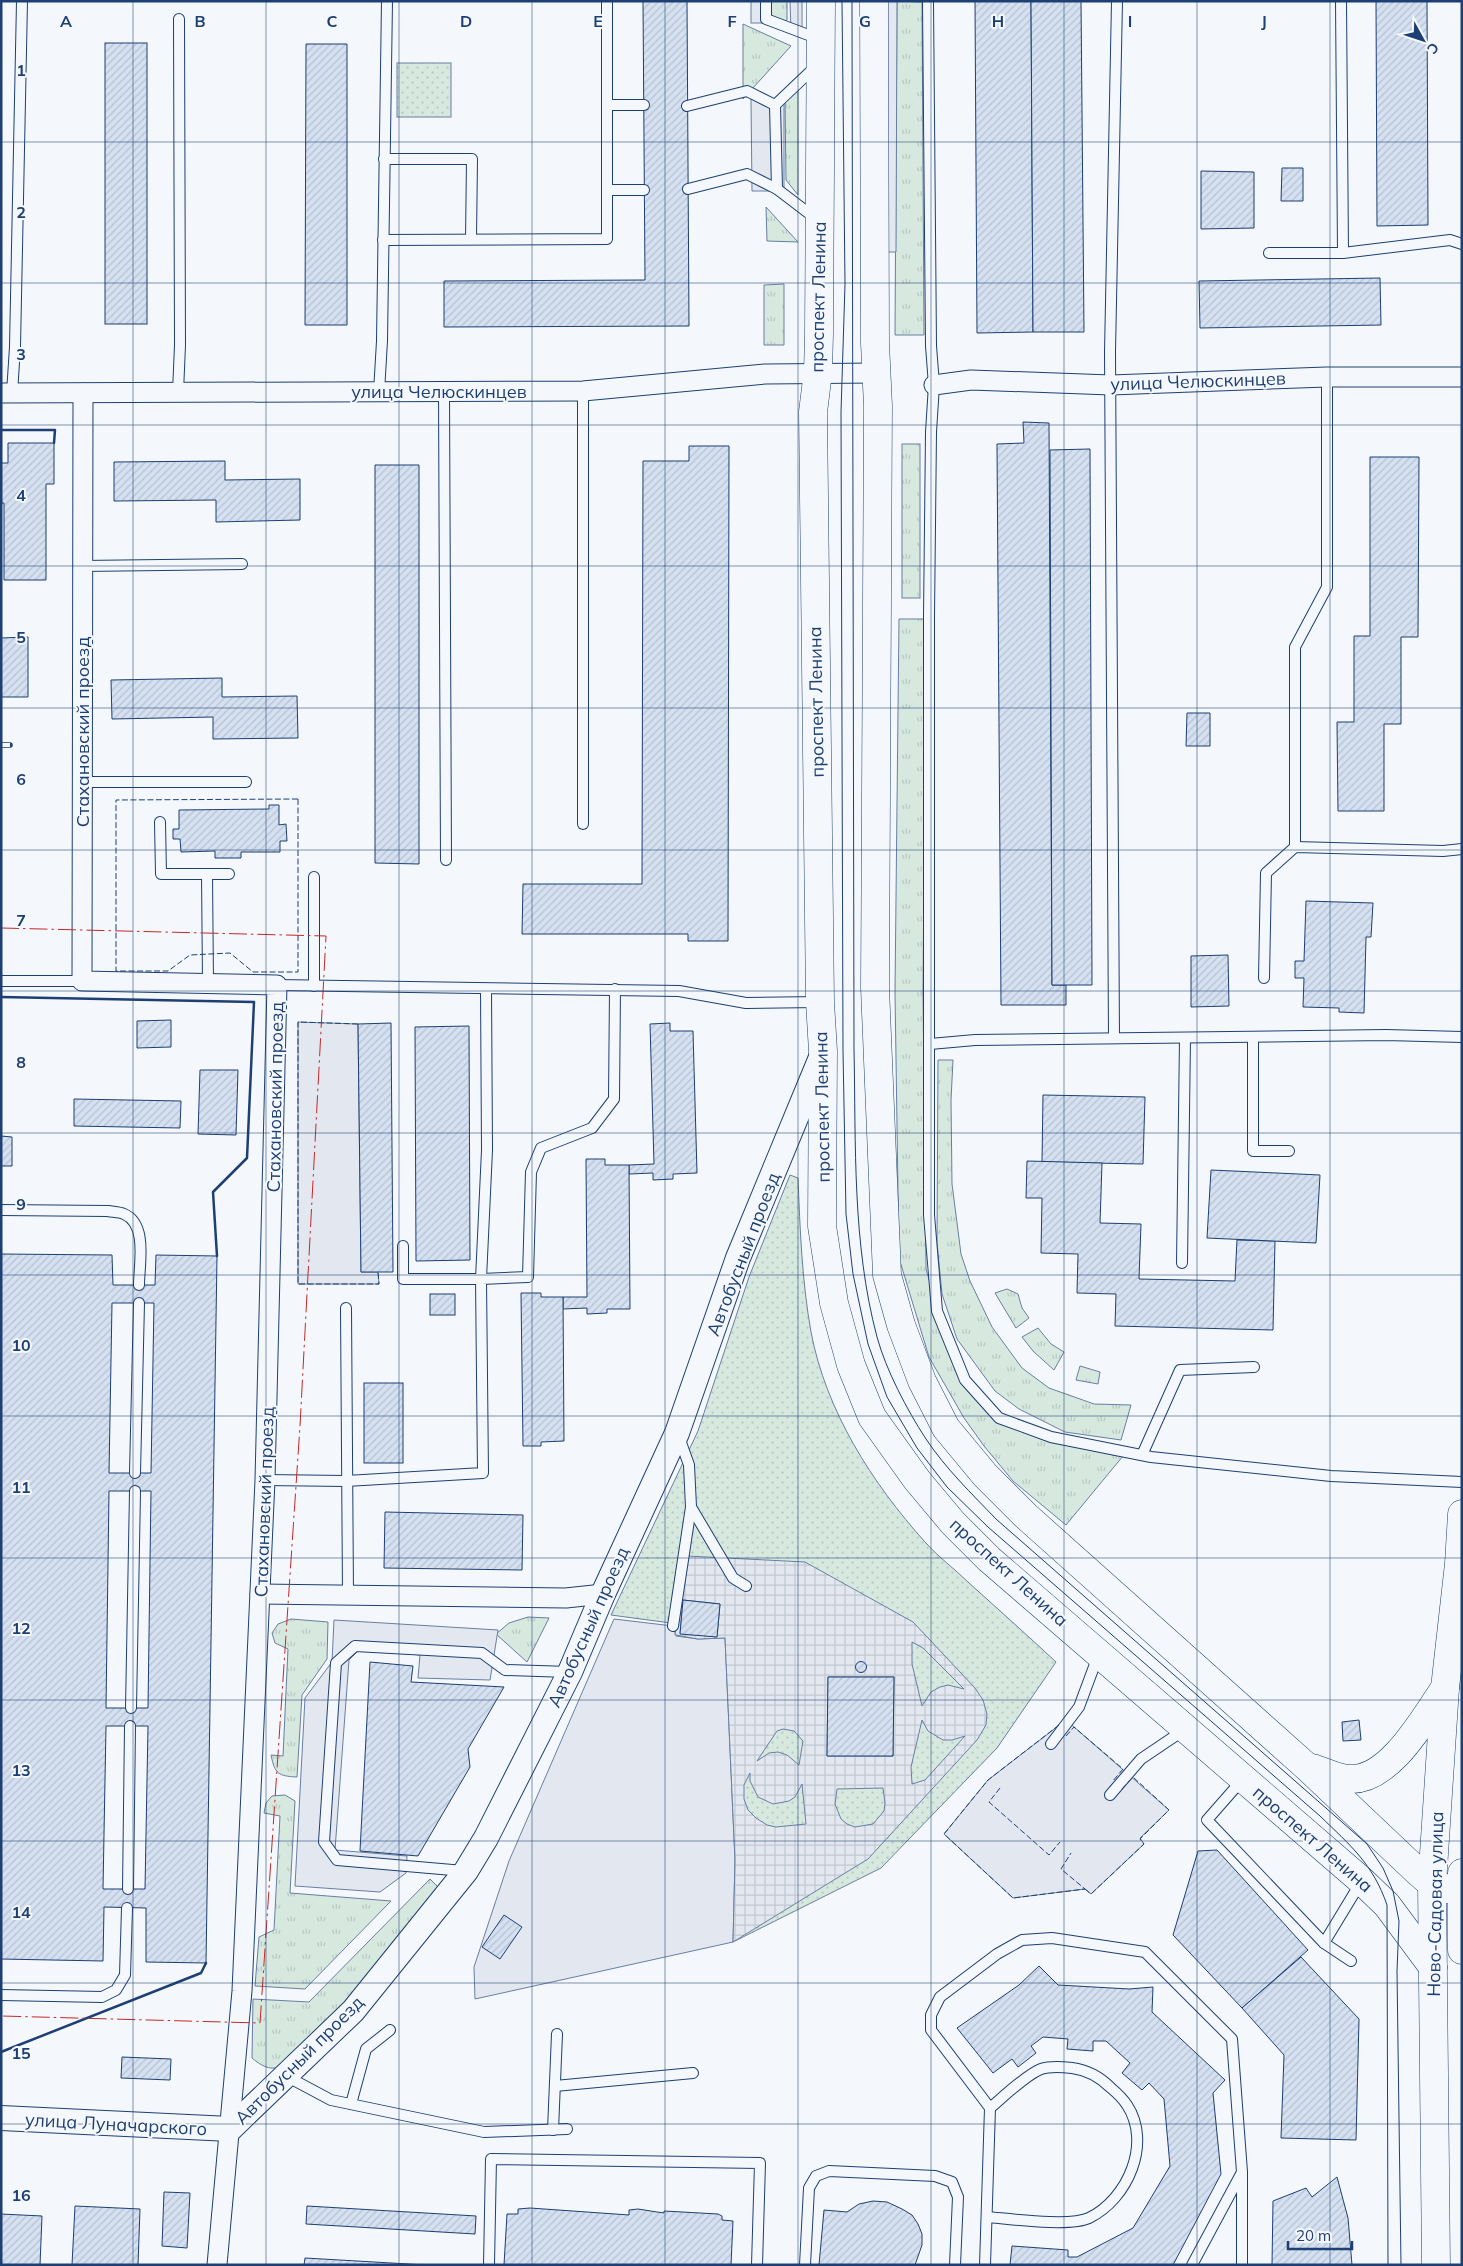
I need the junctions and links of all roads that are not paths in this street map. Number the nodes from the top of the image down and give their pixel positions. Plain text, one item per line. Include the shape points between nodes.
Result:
1 (22, 1) edge
2 (387, 1) edge
3 (607, 1) edge
4 (766, 1) edge
5 (821, 1) edge
6 (874, 1) edge
7 (928, 1) edge
8 (1117, 1) edge
9 (1341, 1) edge
10 (179, 19) dead end
11 (822, 50) junction
12 (607, 105) junction
13 (644, 105) dead end
14 (775, 105) junction
15 (687, 106) dead end
16 (384, 159) junction
17 (688, 189) dead end
18 (777, 189) junction
19 (607, 190) junction
20 (644, 190) dead end
21 (820, 222) junction
22 (471, 239) junction
23 (383, 240) junction
24 (1462, 244) edge
25 (1269, 253) dead end
26 (1343, 253) junction
27 (818, 372) junction
28 (876, 373) junction
29 (1327, 377) junction
30 (1462, 377) edge
31 (934, 385) junction
32 (1110, 385) junction
33 (444, 391) junction
34 (583, 391) junction
35 (178, 392) junction
36 (379, 392) junction
37 (6, 393) edge
38 (83, 393) junction
39 (242, 564) dead end
40 (82, 566) junction
41 (82, 782) junction
42 (246, 782) dead end
43 (160, 822) dead end
44 (583, 824) dead end
45 (1295, 847) junction
46 (1462, 849) edge
47 (446, 860) dead end
48 (207, 874) junction
49 (229, 874) dead end
50 (314, 877) dead end
51 (1264, 978) dead end
52 (1, 981) edge
53 (82, 981) junction
54 (208, 983) junction
55 (277, 986) junction
56 (314, 986) junction
57 (486, 989) junction
58 (616, 989) junction
59 (820, 1002) junction
60 (1253, 1036) junction
61 (1462, 1037) edge
62 (1114, 1038) junction
63 (1186, 1038) junction
64 (930, 1044) junction
65 (823, 1051) junction
66 (1289, 1151) dead end
67 (1, 1210) edge
68 (403, 1246) dead end
69 (1182, 1263) dead end
70 (482, 1279) junction
71 (139, 1285) dead end
72 (139, 1303) dead end
73 (346, 1308) dead end
74 (1254, 1367) dead end
75 (677, 1433) junction
76 (1142, 1455) junction
77 (135, 1473) dead end
78 (265, 1480) junction
79 (346, 1481) junction
80 (1462, 1482) edge
81 (135, 1491) dead end
82 (691, 1507) junction
83 (1462, 1514) edge
84 (1460, 1564) edge
85 (746, 1586) dead end
86 (260, 1594) junction
87 (348, 1594) junction
88 (603, 1594) junction
89 (673, 1626) dead end
90 (1100, 1653) junction
91 (570, 1672) junction
92 (1445, 1688) junction
93 (131, 1708) dead end
94 (130, 1726) dead end
95 (1186, 1729) junction
96 (1051, 1744) dead end
97 (1307, 1766) junction
98 (1244, 1779) junction
99 (1110, 1795) dead end
100 (466, 1871) junction
101 (1362, 1881) junction
102 (1461, 1883) edge
103 (1432, 1884) junction
104 (128, 1889) dead end
105 (127, 1908) dead end
106 (1324, 1943) junction
107 (1462, 1950) edge
108 (1351, 1961) dead end
109 (1433, 1967) junction
110 (242, 1991) joint
111 (1, 1995) edge
112 (390, 2030) dead end
113 (557, 2034) dead end
114 (693, 2073) dead end
115 (286, 2076) junction
116 (555, 2086) junction
117 (351, 2104) junction
118 (990, 2108) junction
119 (1, 2118) edge
120 (230, 2129) junction
121 (567, 2129) dead end
122 (553, 2130) junction
123 (1242, 2172) junction
124 (987, 2217) junction
125 (217, 2265) edge
126 (490, 2265) edge
127 (757, 2265) edge
128 (805, 2265) edge
129 (955, 2265) edge
130 (985, 2265) edge
131 (1192, 2265) edge
132 (1242, 2265) edge
133 (1436, 2265) edge

1 - 37 lane via 15,347
2 - 16 lane
3 - 12 lane
4 - 11 lane via 766,19
5 - 11 main road, проспект Ленина
6 - 28 main road
7 - 31 lane
8 - 32 lane
9 - 26 lane
10 - 35 lane
11 - 14 lane
11 - 21 main road, проспект Ленина
12 - 13 lane
12 - 19 lane
14 - 15 lane via 748,91
14 - 18 lane
16 - 22 lane via 472,159
16 - 23 lane
17 - 18 lane via 747,174
18 - 21 lane
19 - 20 lane
19 - 22 lane via 607,239
21 - 27 main road, проспект Ленина
22 - 23 lane
23 - 36 lane
24 - 26 lane via 1450,240
25 - 26 lane
27 - 28 street, улица Челюскинцев
27 - 34 street, улица Челюскинцев
27 - 59 main road, проспект Ленина via 813,412
28 - 97 main road via 875,988 887,1275 900,1325 922,1381 946,1428 984,1475
29 - 30 street, улица Челюскинцев
29 - 32 street, улица Челюскинцев
29 - 45 lane via 1327,587 1294,647
31 - 32 street, улица Челюскинцев via 971,380
31 - 64 lane via 930,432
32 - 62 lane
33 - 34 street, улица Челюскинцев
33 - 36 street, улица Челюскинцев
33 - 47 lane
34 - 44 lane
35 - 36 street, улица Челюскинцев
35 - 38 street, улица Челюскинцев
37 - 38 street, улица Челюскинцев
38 - 40 street, Стахановский проезд
39 - 40 lane
40 - 41 street, Стахановский проезд
41 - 42 lane
41 - 53 street, Стахановский проезд
43 - 48 lane via 161,874
45 - 46 lane
45 - 51 lane via 1266,873
48 - 49 lane
48 - 54 lane
50 - 56 lane
52 - 53 lane
53 - 54 street, Стахановский проезд
54 - 55 street, Стахановский проезд
55 - 56 lane
55 - 78 street, Стахановский проезд
56 - 57 lane
57 - 58 lane
57 - 70 lane via 487,1150
58 - 59 lane via 678,990 746,1003
58 - 70 lane via 614,1099 592,1128 541,1148 531,1172 528,1277
59 - 65 main road, проспект Ленина
60 - 61 lane
60 - 63 lane
60 - 66 lane via 1253,1151
62 - 63 lane
62 - 64 lane via 975,1040
63 - 69 lane
64 - 76 lane via 929,1215 937,1311 965,1380 999,1418 1051,1437
65 - 75 street, Автобусный проезд via 738,1258
65 - 90 main road, проспект Ленина via 822,1226 834,1303 851,1365 872,1417 916,1480 953,1523
67 - 71 lane via 108,1211 125,1215 136,1226 140,1239
68 - 70 lane via 403,1279
70 - 79 lane via 483,1473
72 - 77 lane
73 - 79 lane
74 - 76 lane via 1180,1370
75 - 82 lane via 689,1465
75 - 88 street, Автобусный проезд
76 - 80 lane via 1331,1476
78 - 79 lane
78 - 86 street, Стахановский проезд
79 - 87 lane
81 - 93 lane
82 - 85 lane via 733,1578
82 - 89 lane
83 - 84 main road, Ново-Садовая улица
84 - 92 main road, Ново-Садовая улица
86 - 87 street
86 - 110 street, Стахановский проезд
87 - 88 street via 566,1598
88 - 91 street, Автобусный проезд
90 - 95 main road, проспект Ленина
90 - 96 lane via 1079,1707
91 - 100 street, Автобусный проезд
91 - 100 lane via 505,1670 482,1653 354,1646 336,1662 324,1842 337,1860
92 - 97 main road via 1390,1762 1370,1776 1350,1779
92 - 103 main road, Ново-Садовая улица
94 - 104 lane
95 - 98 main road, проспект Ленина
95 - 99 lane via 1141,1759
97 - 103 main road
98 - 101 main road, проспект Ленина
98 - 106 lane via 1207,1820
100 - 115 street, Автобусный проезд via 352,2011
101 - 106 lane
101 - 109 main road, проспект Ленина via 1387,1905
102 - 103 main road
102 - 107 main road, Ново-Садовая улица
103 - 109 main road, Ново-Садовая улица
105 - 111 lane via 125,1975 116,1990 102,1997
106 - 108 lane
109 - 133 main road, Ново-Садовая улица
110 - 120 street, Автобусный проезд
112 - 117 lane via 366,2049
113 - 116 lane
114 - 116 lane
115 - 117 lane via 331,2100
115 - 120 street, Автобусный проезд
116 - 122 lane
117 - 122 lane via 484,2132
118 - 123 lane via 931,2030 931,2015 940,1997 997,1954 1022,1940 1052,1938 1145,1952 1232,2038
118 - 124 lane
118 - 124 lane via 1041,2069 1080,2069 1101,2078 1127,2106 1134,2124 1137,2148 1132,2172 1122,2191 1108,2206 1088,2219 1065,2222
119 - 120 street, улица Луначарского
120 - 125 street, Автобусный проезд
121 - 122 lane
123 - 131 lane
123 - 132 lane
124 - 130 lane
126 - 127 lane via 491,2159 760,2163
128 - 129 lane via 808,2188 816,2176 829,2171 935,2176 952,2182 958,2197

